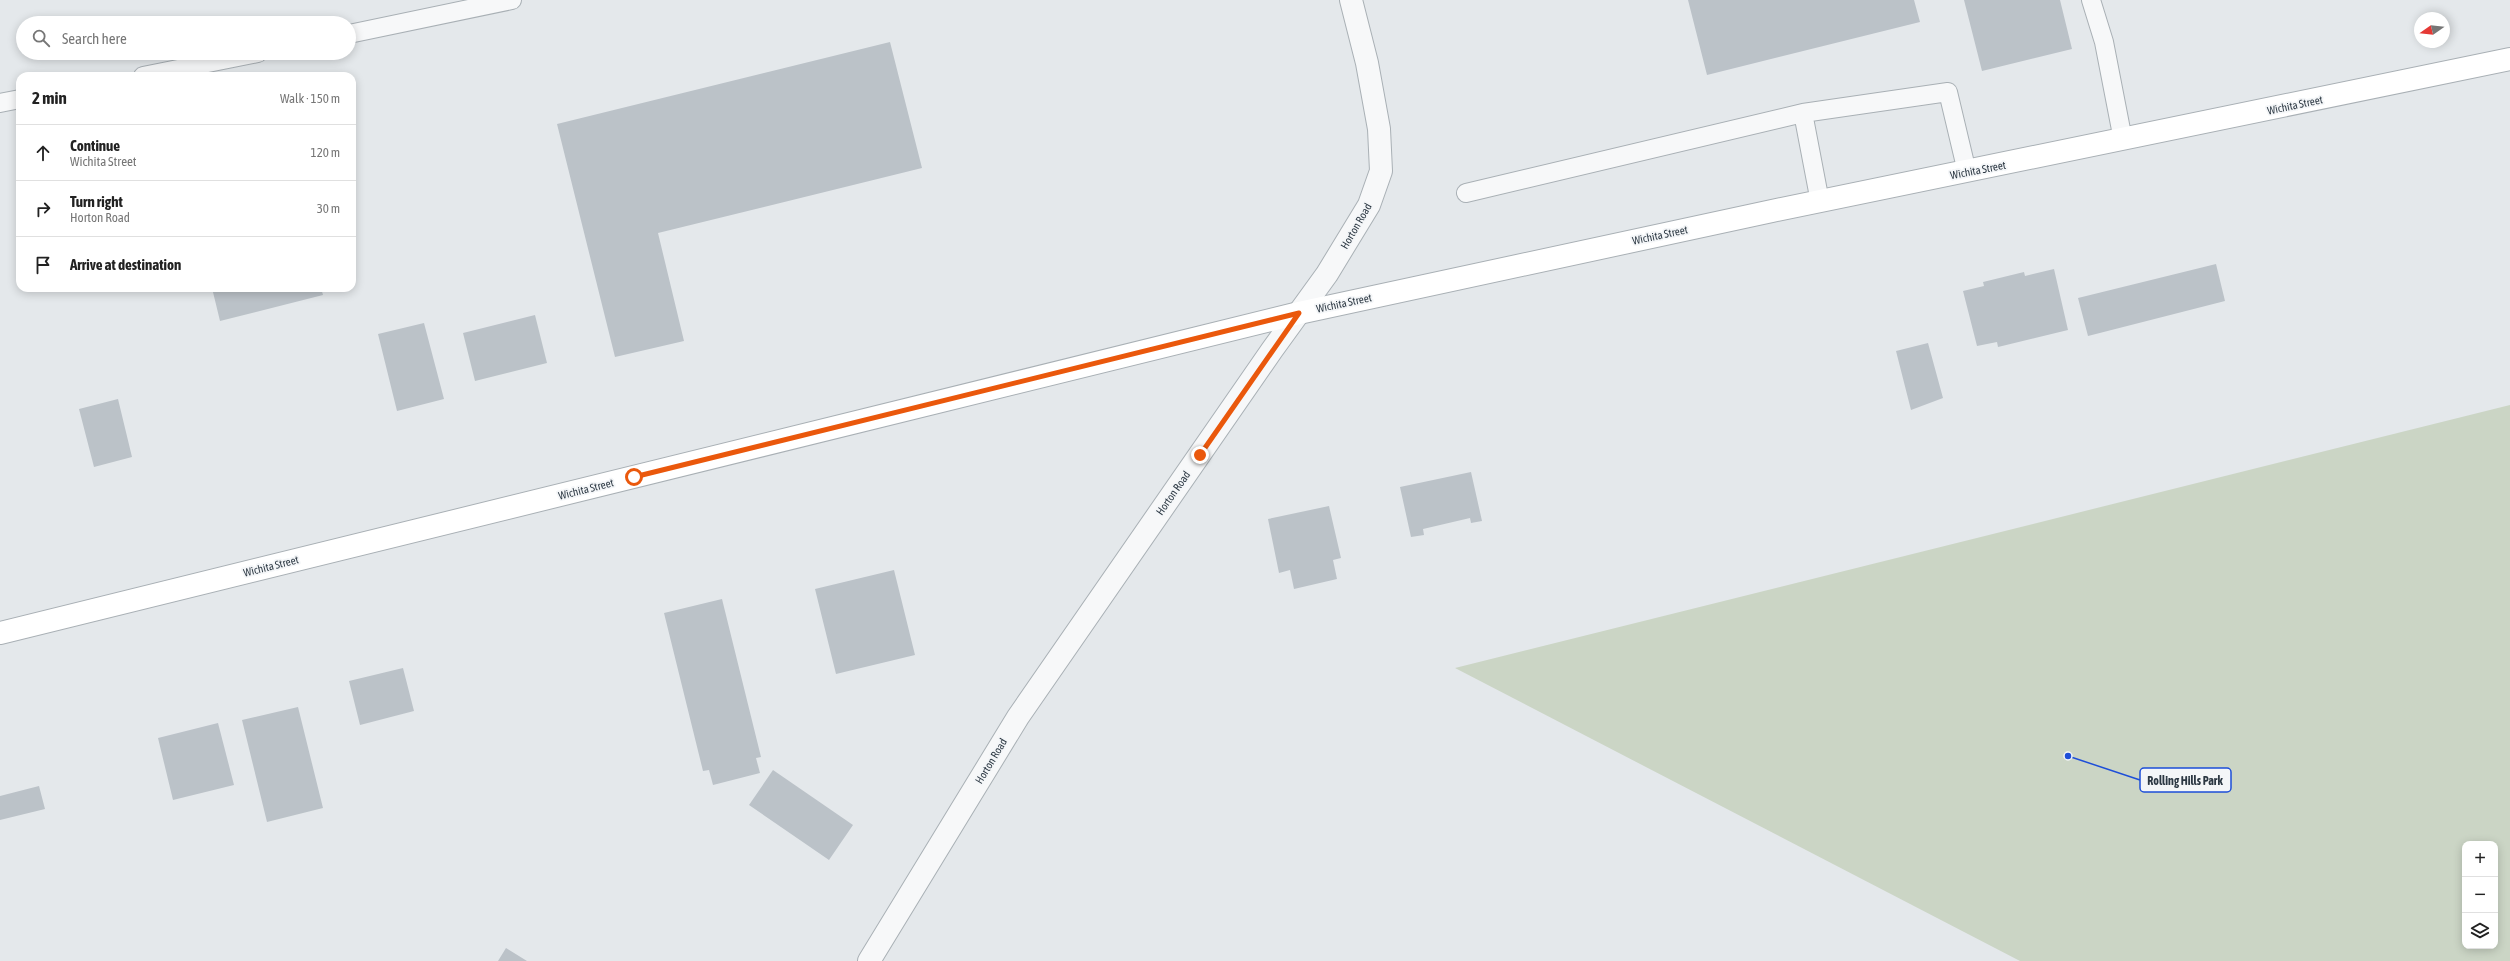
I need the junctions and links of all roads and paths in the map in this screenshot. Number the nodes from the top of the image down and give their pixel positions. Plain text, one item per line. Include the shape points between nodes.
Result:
1 (512, 0) edge
2 (1351, 0) edge
3 (2091, 0) edge
4 (356, 33) edge
5 (223, 60) edge
6 (2510, 60) edge
7 (163, 72) edge
8 (16, 101) edge
9 (0, 103) edge
10 (1803, 113) junction
11 (2123, 140) junction
12 (1967, 172) junction
13 (1466, 193) dead end
14 (1820, 202) junction
15 (1299, 313) junction
16 (0, 633) edge
17 (869, 961) edge

1 - 4 lane
2 - 15 street, Horton Road via 1367,63 1379,129 1381,171 1369,205 1328,274
3 - 11 lane via 2104,42
5 - 7 lane
6 - 11 main road, Wichita Street
8 - 9 lane
10 - 12 lane via 1948,92
10 - 13 lane
10 - 14 lane
11 - 12 main road, Wichita Street
12 - 14 main road, Wichita Street
14 - 15 main road, Wichita Street
15 - 16 main road, Wichita Street
15 - 17 street, Horton Road via 1018,717

